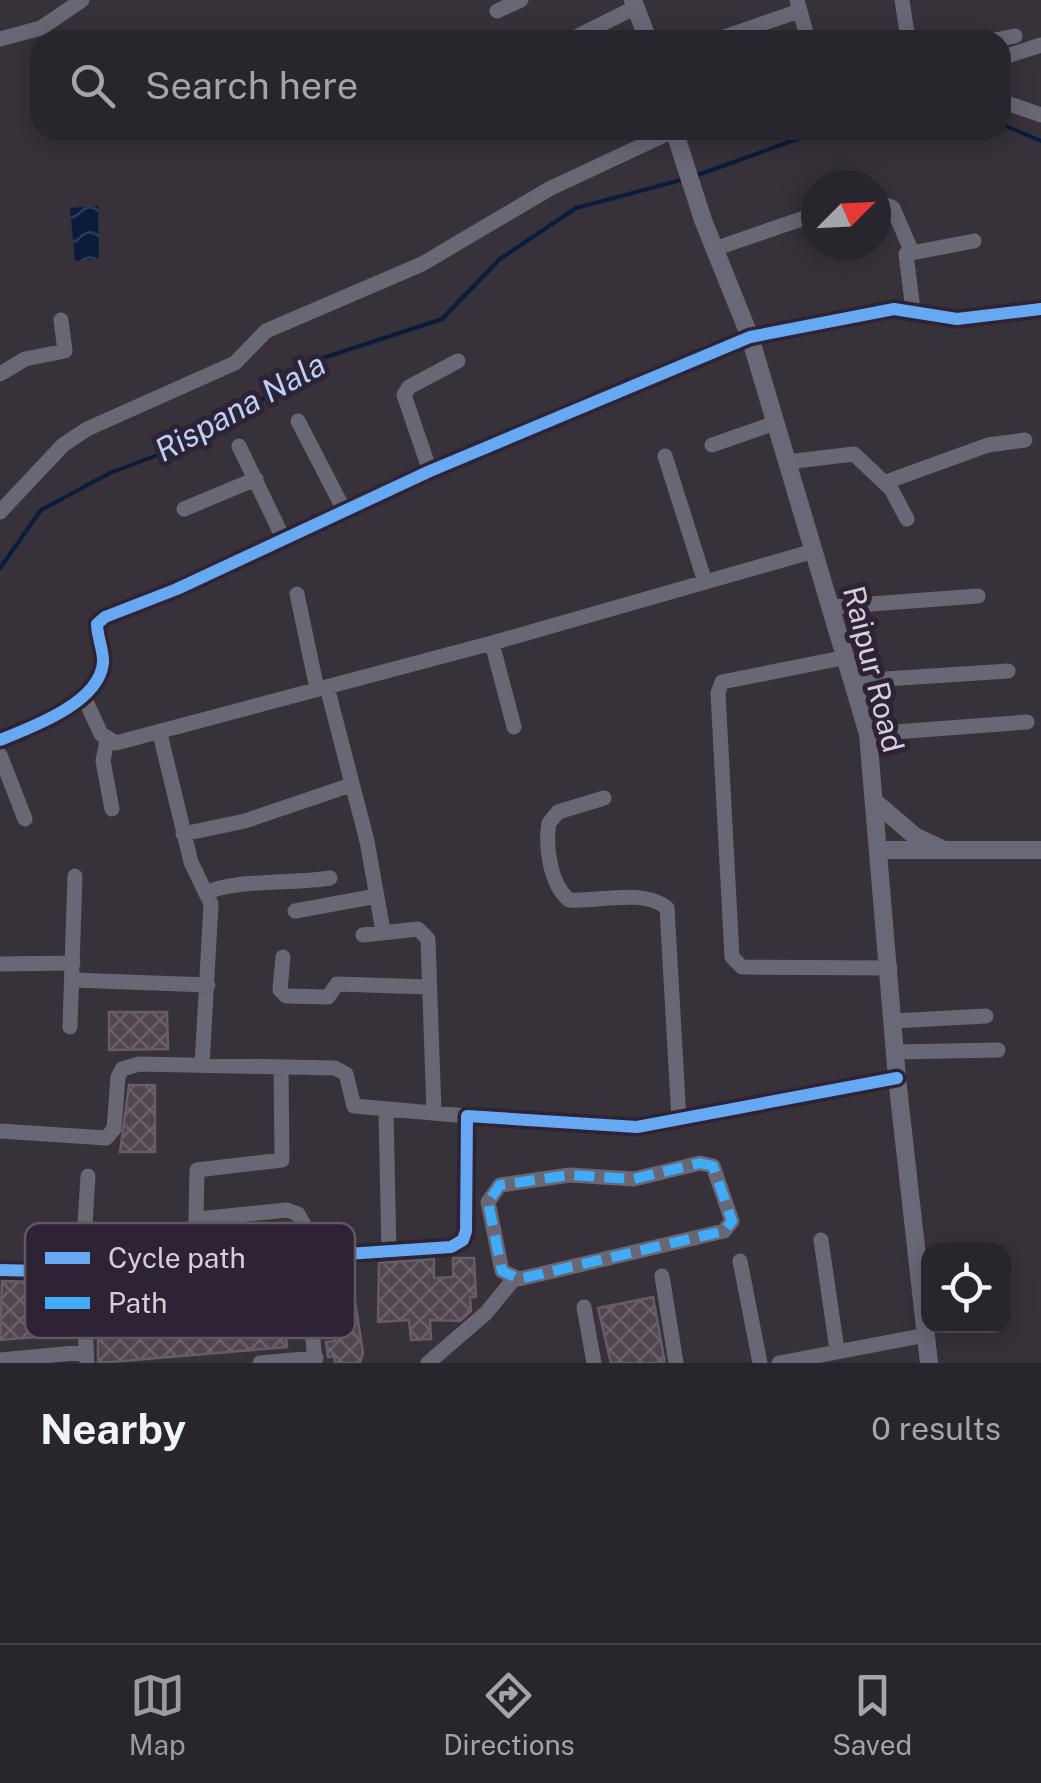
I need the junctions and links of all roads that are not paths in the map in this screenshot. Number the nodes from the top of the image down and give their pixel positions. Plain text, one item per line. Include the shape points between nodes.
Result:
1 (82, 0) edge
2 (521, 0) edge
3 (902, 0) edge
4 (634, 4) edge
5 (798, 5) edge
6 (498, 12) dead end
7 (33, 30) edge
8 (588, 30) edge
9 (644, 30) edge
10 (739, 30) edge
11 (805, 30) edge
12 (906, 30) edge
13 (30, 31) edge
14 (1015, 36) dead end
15 (1011, 37) edge
16 (0, 38) edge
17 (1041, 45) edge
18 (1011, 55) edge
19 (1011, 104) edge
20 (1041, 114) edge
21 (653, 140) edge
22 (677, 140) edge
23 (891, 207) edge
24 (801, 219) edge
25 (974, 240) dead end
26 (714, 249) junction
27 (911, 250) junction
28 (913, 310) junction
29 (1041, 310) edge
30 (62, 320) dead end
31 (750, 337) junction
32 (458, 361) dead end
33 (0, 374) edge
34 (298, 421) dead end
35 (775, 423) junction
36 (1025, 440) dead end
37 (712, 444) dead end
38 (239, 446) dead end
39 (665, 456) dead end
40 (787, 462) junction
41 (430, 471) junction
42 (256, 479) junction
43 (886, 482) junction
44 (184, 509) dead end
45 (344, 510) junction
46 (0, 512) edge
47 (907, 519) dead end
48 (284, 540) junction
49 (814, 550) junction
50 (705, 582) junction
51 (297, 594) dead end
52 (978, 596) dead end
53 (832, 607) junction
54 (492, 643) junction
55 (848, 657) junction
56 (1008, 671) dead end
57 (855, 681) junction
58 (322, 688) junction
59 (83, 695) junction
60 (1027, 722) dead end
61 (514, 726) dead end
62 (160, 734) junction
63 (868, 734) junction
64 (0, 740) edge
65 (107, 740) junction
66 (0, 755) edge
67 (351, 785) junction
68 (604, 798) dead end
69 (876, 802) junction
70 (112, 809) dead end
71 (25, 819) dead end
72 (182, 834) junction
73 (881, 850) junction
74 (943, 850) junction
75 (1041, 850) edge
76 (75, 876) dead end
77 (330, 878) dead end
78 (207, 893) junction
79 (376, 896) junction
80 (295, 912) dead end
81 (383, 931) junction
82 (363, 934) dead end
83 (283, 956) dead end
84 (73, 962) junction
85 (0, 964) edge
86 (890, 968) junction
87 (73, 980) junction
88 (208, 985) junction
89 (429, 987) junction
90 (986, 1016) dead end
91 (894, 1021) junction
92 (70, 1027) dead end
93 (998, 1050) dead end
94 (895, 1052) junction
95 (202, 1066) junction
96 (281, 1068) junction
97 (896, 1078) junction
98 (386, 1112) junction
99 (434, 1112) junction
100 (467, 1116) junction
101 (679, 1120) junction
102 (0, 1131) edge
103 (88, 1176) dead end
104 (198, 1218) junction
105 (85, 1223) edge
106 (198, 1223) edge
107 (303, 1223) edge
108 (821, 1240) dead end
109 (389, 1253) junction
110 (355, 1255) edge
111 (740, 1261) dead end
112 (0, 1270) edge
113 (25, 1271) edge
114 (662, 1276) dead end
115 (513, 1280) junction
116 (584, 1307) dead end
117 (926, 1335) junction
118 (836, 1350) junction
119 (86, 1358) edge
120 (0, 1360) edge
121 (316, 1361) edge
122 (260, 1363) edge
123 (428, 1363) edge
124 (594, 1363) edge
125 (676, 1363) edge
126 (760, 1363) edge
127 (779, 1363) edge
128 (929, 1363) edge

1 - 7 street
2 - 6 street
3 - 12 street
4 - 8 street
4 - 9 main road
5 - 10 street
5 - 11 street
13 - 16 street
14 - 15 street
17 - 18 street
19 - 20 street
21 - 46 street via 549,189 422,264 266,331 235,363 87,430 63,445
22 - 26 main road, Raipur Road
23 - 27 street
24 - 26 street
25 - 27 street
26 - 31 main road, Raipur Road
27 - 28 street via 905,260
28 - 29 street via 957,319
28 - 31 street
30 - 33 street via 65,351 25,359
31 - 35 main road, Raipur Road
31 - 41 street
32 - 41 street via 404,395
34 - 45 street
35 - 37 street
35 - 40 main road, Raipur Road
36 - 43 street via 978,448
38 - 42 street
39 - 50 street
40 - 43 street via 848,452
40 - 49 main road, Raipur Road
41 - 45 street
42 - 44 street
42 - 48 street
43 - 47 street
45 - 48 street
48 - 59 street via 105,617 98,624 104,660 99,680
49 - 50 street
49 - 53 main road, Raipur Road
50 - 54 street
51 - 58 street
52 - 53 street
53 - 55 main road, Raipur Road
54 - 58 street
54 - 61 street
55 - 57 main road, Raipur Road
55 - 86 street via 722,682 718,692 732,957 752,968
56 - 57 street
57 - 63 main road, Raipur Road
58 - 62 street
58 - 67 street
59 - 64 street
59 - 65 street
60 - 63 street
62 - 65 street
62 - 72 street
63 - 69 main road, Raipur Road
65 - 70 street via 103,761
66 - 71 street
67 - 72 street via 245,822
67 - 79 street
68 - 101 street via 558,812 549,823 552,865 569,900 638,898 667,908
69 - 73 main road, Raipur Road
69 - 74 main road
72 - 78 street
73 - 74 main road
73 - 86 main road, Raipur Road
74 - 75 main road
76 - 84 street
77 - 78 street
78 - 88 street
79 - 80 street
79 - 81 street
81 - 82 street
81 - 89 street via 424,932
83 - 89 street via 280,990 286,996 328,997 337,984
84 - 85 street
84 - 87 street
86 - 91 main road, Raipur Road
87 - 88 street
87 - 92 street
88 - 95 street
89 - 99 street
90 - 91 street
91 - 94 main road, Raipur Road
93 - 94 street
94 - 97 main road, Raipur Road
95 - 96 street
95 - 102 street via 139,1064 122,1070 114,1129 106,1138
96 - 98 street via 341,1069 351,1104
96 - 104 street via 282,1160 199,1169
97 - 101 street
97 - 117 main road, Raipur Road
98 - 99 street
98 - 109 street
99 - 100 street
100 - 101 street via 602,1127
100 - 109 street via 463,1240
103 - 105 street
104 - 106 street
104 - 107 street via 293,1211
108 - 118 street
109 - 110 street
111 - 126 street
112 - 113 street
114 - 125 street
115 - 115 street via 502,1271 488,1202 500,1185 570,1175 634,1179 700,1163 719,1174 732,1221 724,1230
115 - 123 street
116 - 124 street
117 - 118 street
117 - 128 main road, Raipur Road
118 - 127 street
119 - 120 street
121 - 122 street

